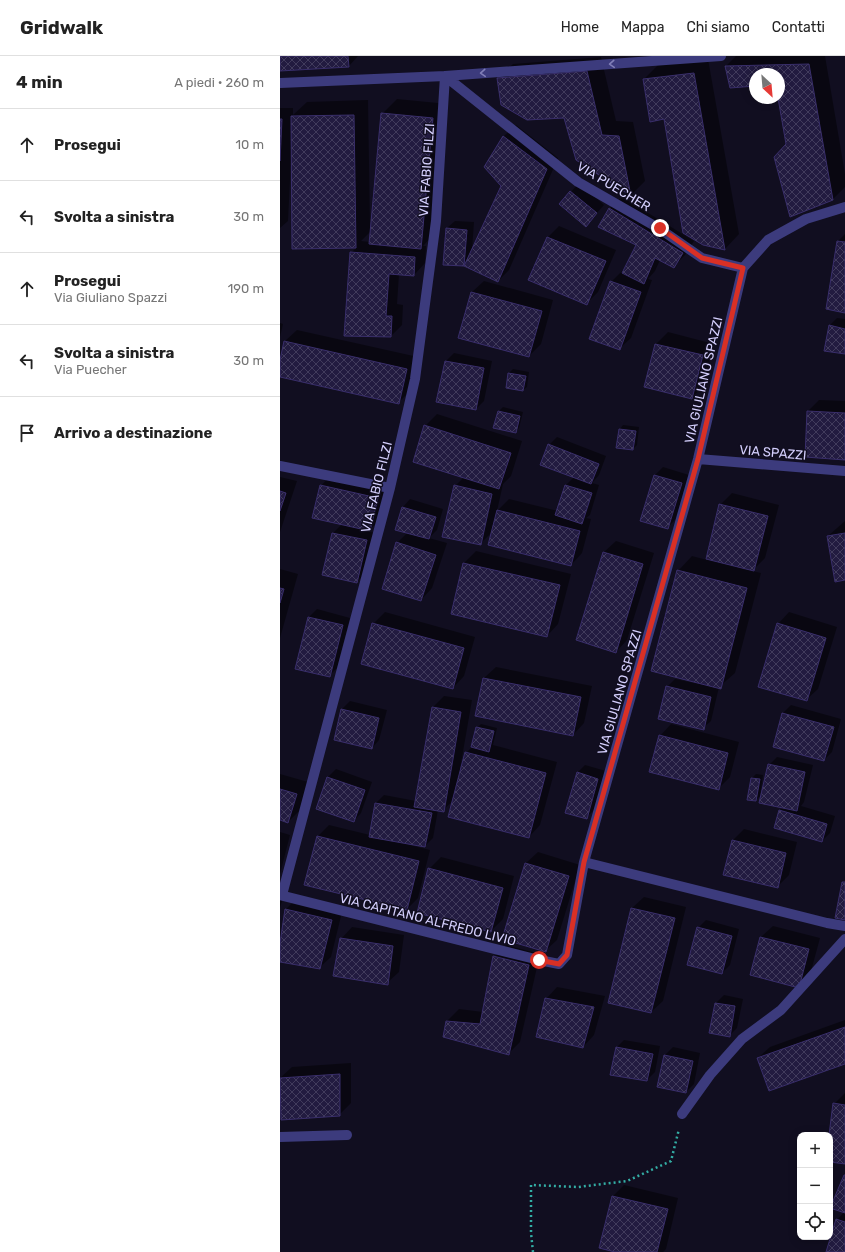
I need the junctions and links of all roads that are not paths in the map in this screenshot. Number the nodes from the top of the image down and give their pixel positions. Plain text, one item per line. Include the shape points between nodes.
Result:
1 (721, 56) edge
2 (445, 76) junction
3 (280, 83) edge
4 (845, 207) edge
5 (743, 268) junction
6 (698, 459) junction
7 (280, 466) edge
8 (845, 471) edge
9 (390, 488) junction
10 (584, 862) junction
11 (281, 895) edge
12 (845, 926) edge
13 (845, 938) edge
14 (682, 1114) road end
15 (347, 1135) dead end
16 (280, 1137) edge

1 -> 2 street
2 - 3 street
2 - 5 street, VIA PUECHER via 578,182 660,228 702,258
2 - 9 street, VIA FABIO FILZI via 436,221 417,363
4 - 5 street via 806,219 768,240
5 - 6 street, VIA GIULIANO SPAZZI
6 - 8 street, VIA SPAZZI
6 - 10 street, VIA GIULIANO SPAZZI
7 - 9 street
9 - 11 street, VIA FABIO FILZI
10 - 11 street, VIA CAPITANO ALFREDO LIVIO via 567,955 559,964
10 - 12 street via 827,924
13 - 14 street via 781,1010 742,1038 710,1075
15 - 16 street

